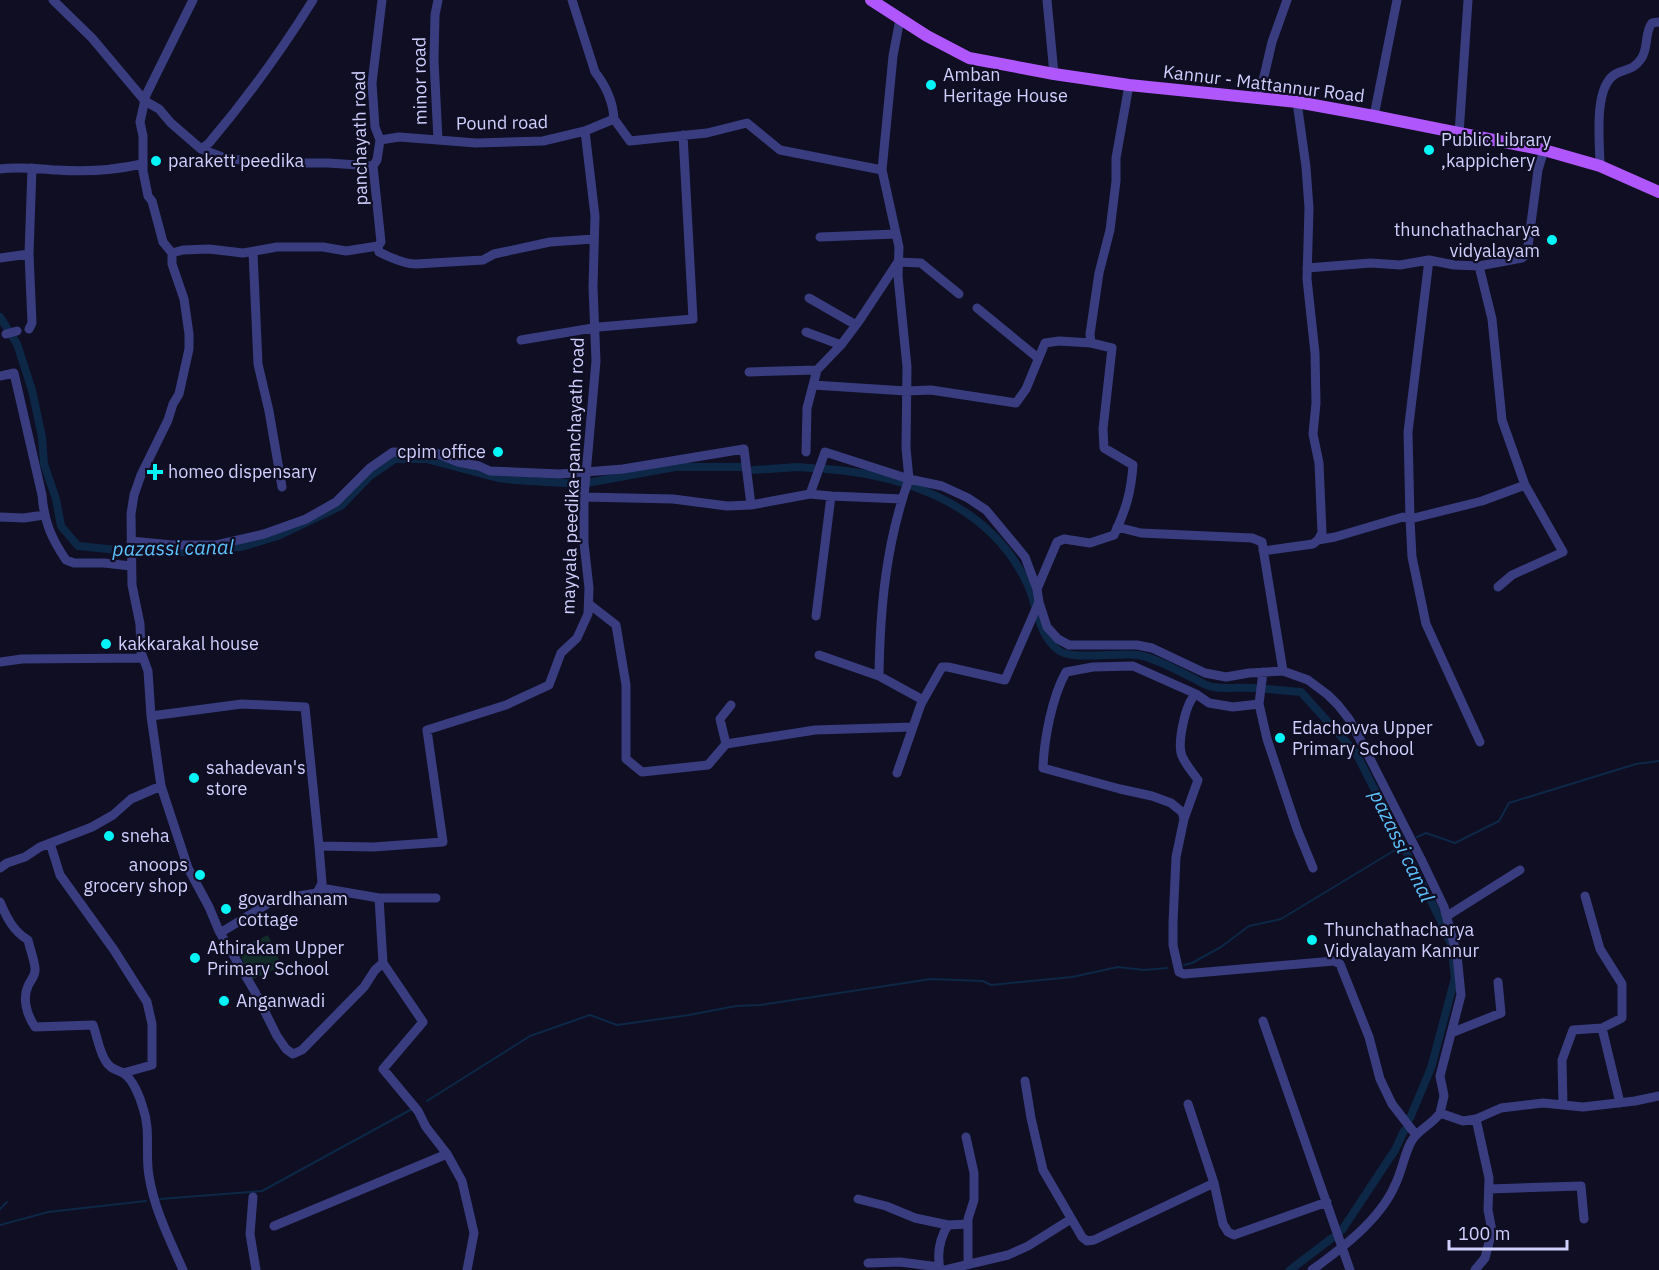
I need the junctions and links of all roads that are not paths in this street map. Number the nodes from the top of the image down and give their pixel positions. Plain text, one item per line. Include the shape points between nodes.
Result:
1 (53, 0) edge
2 (193, 0) edge
3 (313, 0) edge
4 (382, 0) edge
5 (438, 0) edge
6 (572, 0) edge
7 (871, 0) edge
8 (1047, 0) edge
9 (1287, 0) edge
10 (1397, 0) edge
11 (1468, 0) edge
12 (900, 19) junction
13 (1659, 22) edge
14 (1054, 74) junction
15 (1129, 85) junction
16 (1259, 98) junction
17 (145, 101) junction
18 (1297, 102) junction
19 (1374, 116) junction
20 (614, 119) junction
21 (585, 131) junction
22 (1459, 134) junction
23 (683, 135) junction
24 (380, 140) junction
25 (438, 140) junction
26 (201, 150) junction
27 (1544, 150) junction
28 (142, 164) junction
29 (373, 166) junction
30 (1600, 166) junction
31 (32, 168) junction
32 (0, 169) edge
33 (882, 170) junction
34 (1659, 192) edge
35 (896, 234) junction
36 (820, 237) dead end
37 (594, 239) junction
38 (378, 246) junction
39 (252, 252) junction
40 (172, 253) junction
41 (29, 254) junction
42 (0, 258) edge
43 (1430, 260) junction
44 (898, 262) junction
45 (1479, 266) junction
46 (1307, 268) junction
47 (959, 294) dead end
48 (809, 298) dead end
49 (977, 308) dead end
50 (856, 325) junction
51 (594, 328) junction
52 (29, 329) dead end
53 (17, 331) dead end
54 (806, 332) dead end
55 (6, 334) dead end
56 (521, 340) dead end
57 (1091, 343) junction
58 (841, 345) junction
59 (1038, 358) junction
60 (817, 370) junction
61 (749, 372) dead end
62 (0, 375) edge
63 (813, 385) junction
64 (906, 391) junction
65 (806, 452) dead end
66 (587, 473) junction
67 (908, 479) junction
68 (1525, 485) junction
69 (282, 487) dead end
70 (585, 494) junction
71 (810, 494) junction
72 (831, 496) junction
73 (902, 499) junction
74 (751, 505) junction
75 (44, 515) junction
76 (0, 518) edge
77 (1410, 519) junction
78 (1117, 527) junction
79 (1318, 540) junction
80 (131, 548) junction
81 (1263, 550) junction
82 (131, 566) junction
83 (1498, 587) dead end
84 (1037, 589) junction
85 (1039, 602) junction
86 (589, 604) junction
87 (816, 616) dead end
88 (819, 655) dead end
89 (143, 658) junction
90 (0, 662) edge
91 (1263, 672) junction
92 (1283, 672) junction
93 (879, 676) junction
94 (1196, 694) junction
95 (923, 700) junction
96 (1259, 704) junction
97 (731, 705) dead end
98 (151, 717) junction
99 (913, 727) junction
100 (1480, 742) dead end
101 (726, 744) junction
102 (897, 773) dead end
103 (161, 786) junction
104 (1184, 819) junction
105 (50, 843) junction
106 (319, 846) junction
107 (0, 868) edge
108 (1313, 868) dead end
109 (1520, 870) dead end
110 (321, 888) junction
111 (1585, 896) dead end
112 (379, 898) junction
113 (436, 898) dead end
114 (0, 902) edge
115 (1447, 916) junction
116 (220, 933) junction
117 (384, 963) junction
118 (1498, 982) dead end
119 (1263, 1021) dead end
120 (1602, 1028) junction
121 (1451, 1033) junction
122 (123, 1073) junction
123 (1025, 1080) dead end
124 (1659, 1096) edge
125 (1620, 1103) junction
126 (1188, 1104) dead end
127 (1563, 1105) junction
128 (1440, 1113) junction
129 (1476, 1119) junction
130 (1416, 1135) junction
131 (966, 1137) dead end
132 (447, 1154) junction
133 (1214, 1184) junction
134 (1489, 1189) junction
135 (253, 1197) dead end
136 (858, 1199) dead end
137 (1327, 1202) junction
138 (1071, 1219) junction
139 (1584, 1219) dead end
140 (968, 1224) junction
141 (948, 1225) junction
142 (274, 1226) dead end
143 (1343, 1248) junction
144 (868, 1263) dead end
145 (968, 1263) junction
146 (941, 1269) edge
147 (183, 1270) edge
148 (256, 1270) edge
149 (467, 1270) edge
150 (1312, 1270) edge
151 (1350, 1270) edge
152 (1475, 1270) edge

1 - 17 street via 92,38
2 - 17 street
3 - 26 street via 245,98
4 - 24 street, panchayath road via 372,83 375,127
5 - 25 street, minor road via 434,60
6 - 20 street via 595,72 614,108
7 - 12 main road, Kannur - Mattannur Road
8 - 14 street
9 - 16 street
10 - 19 street
11 - 22 street
12 - 14 main road, Kannur - Mattannur Road via 969,58
12 - 33 street
13 - 30 street via 1649,27 1639,62 1632,69 1614,74 1604,88
14 - 15 main road, Kannur - Mattannur Road
15 - 16 main road, Kannur - Mattannur Road
15 - 57 street via 1116,158 1110,230 1094,300
16 - 18 main road, Kannur - Mattannur Road
17 - 26 street via 159,109
17 - 28 street via 140,122
18 - 19 main road, Kannur - Mattannur Road
18 - 46 street via 1309,208
19 - 22 main road, Kannur - Mattannur Road
20 - 21 street, Pound road
20 - 23 street via 630,141
21 - 25 street, Pound road via 543,141
21 - 37 street, mayyala peedika-panchayath road
22 - 27 main road, Kannur - Mattannur Road
23 - 33 street via 747,123 780,150
23 - 51 street via 693,319
24 - 25 street, minor road
24 - 29 street, panchayath road
26 - 29 street via 263,163
27 - 30 main road, Kannur - Mattannur Road
27 - 45 street via 1527,254
28 - 31 street via 80,171
28 - 40 street via 163,242
29 - 38 street, panchayath road via 381,242
30 - 34 main road, Kannur - Mattannur Road
31 - 32 street
31 - 41 street
33 - 35 street
35 - 36 street
35 - 44 street
37 - 38 street via 550,242 483,260 416,264 385,255
37 - 51 street, mayyala peedika-panchayath road
38 - 39 street via 346,251 277,247
39 - 40 street via 195,249
39 - 69 street via 258,364
40 - 80 street via 184,299 189,349 178,394 134,495
41 - 42 street
41 - 52 street
43 - 45 street
43 - 46 street via 1400,265
43 - 77 street via 1408,432
44 - 47 street via 921,263
44 - 50 street
44 - 64 street
45 - 68 street via 1492,319 1502,420
46 - 79 street via 1315,368 1312,434 1319,463 1322,508 1322,533
48 - 50 street
49 - 59 street
50 - 58 street
51 - 56 street
51 - 66 street, mayyala peedika-panchayath road via 596,361
53 - 55 street
54 - 58 street
57 - 59 street via 1045,343
57 - 78 street via 1112,348 1104,448 1133,465 1126,510
58 - 60 street
59 - 64 street via 1016,403 930,390
60 - 61 street
60 - 63 street
62 - 75 street via 14,373
63 - 64 street
63 - 65 street via 807,408
64 - 67 street
66 - 70 street, mayyala peedika-panchayath road
66 - 74 street via 744,450
66 - 80 street via 490,471 436,453 393,452 370,468 336,502 306,519 216,545
67 - 71 street via 825,452
67 - 73 street
67 - 84 street via 942,486 986,510 1026,557
68 - 77 street via 1482,501
68 - 83 street via 1563,552 1512,575
70 - 74 street
70 - 86 street, mayyala peedika-panchayath road
71 - 72 street
71 - 74 street
72 - 73 street
72 - 87 street
73 - 93 street via 882,590
75 - 76 street
75 - 82 street via 66,560
77 - 79 street via 1396,518
77 - 100 street via 1412,557 1426,624
78 - 81 street via 1141,533 1252,538 1262,542
78 - 84 street via 1113,535 1090,543 1057,542
79 - 81 street via 1313,544
80 - 82 street
81 - 92 street
82 - 89 street
84 - 85 street
85 - 91 street via 1047,627 1069,645 1152,648 1204,673 1226,677
85 - 95 street via 1005,680 942,667
86 - 101 street via 616,625 626,685 626,759 642,772 708,765
86 - 106 street, mayyala peedika-panchayath road via 577,638 561,653 549,685 506,705 427,730 443,842
88 - 93 street
89 - 90 street
89 - 98 street via 148,671
91 - 92 street
91 - 96 street
92 - 115 street via 1308,680 1328,694 1349,719
93 - 95 street
94 - 96 street via 1209,703 1233,707
94 - 104 street via 1185,714 1181,755 1198,780
94 - 104 street via 1133,666 1066,672 1059,684 1043,758 1043,768 1172,803
95 - 99 street
96 - 108 street via 1267,739
97 - 101 street via 720,719
98 - 103 street
98 - 106 street via 242,704 305,706
99 - 101 street via 815,730
99 - 102 street
103 - 105 street via 131,799 92,827
103 - 116 street via 188,868
104 - 130 street via 1176,857 1173,923 1179,972 1334,961 1340,964 1369,1037 1380,1079 1392,1104
105 - 107 street
105 - 122 street via 60,875 147,1002 152,1024 152,1065
106 - 110 street
109 - 115 street
110 - 112 street
110 - 116 street via 274,900
111 - 120 street via 1600,949 1622,984 1622,1018
112 - 113 street
112 - 117 street
114 - 122 street via 18,935 28,940 36,970 28,986 26,1005 35,1027 93,1025 104,1060 112,1070
115 - 121 street via 1457,955 1461,995
116 - 117 street via 277,1036 294,1054 328,1024
117 - 132 street via 423,1022 383,1069
118 - 121 street via 1501,1013
119 - 137 street
120 - 125 street
120 - 127 street via 1573,1030 1562,1059
121 - 128 street via 1440,1076 1444,1096
122 - 147 street via 130,1079 143,1108 154,1205
123 - 138 street via 1043,1170
124 - 125 street
125 - 127 street
126 - 133 street
127 - 129 street via 1501,1108
128 - 129 street via 1463,1121
128 - 130 street
129 - 134 street
130 - 143 street via 1385,1203
131 - 140 street via 974,1173 974,1200
132 - 142 street
132 - 149 street via 462,1181 474,1233
133 - 137 street via 1223,1224 1234,1234
133 - 138 street via 1094,1240 1082,1238
134 - 139 street via 1581,1186
134 - 152 street via 1492,1230 1485,1258
135 - 148 street via 250,1234
136 - 141 street
137 - 143 street
138 - 145 street via 1008,1256
140 - 141 street
140 - 145 street
141 - 146 street via 941,1237
143 - 150 street
143 - 151 street
144 - 146 street via 900,1262
145 - 146 street

